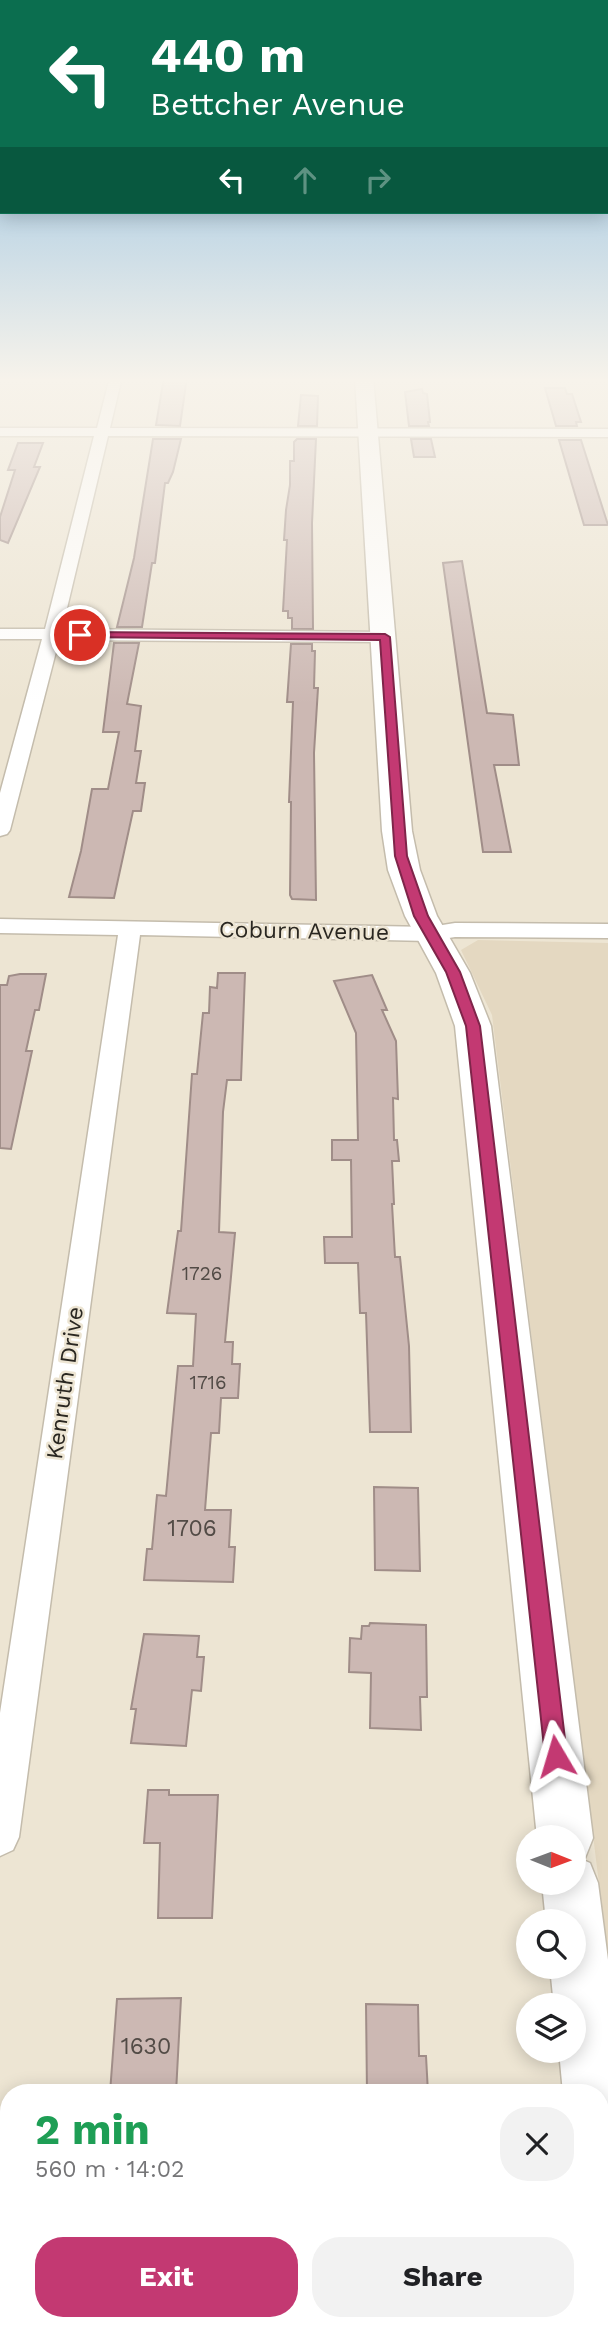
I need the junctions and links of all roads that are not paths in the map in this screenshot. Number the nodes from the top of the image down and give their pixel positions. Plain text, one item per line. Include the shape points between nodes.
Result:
1 (90, 486) edge
2 (373, 486) edge
3 (0, 634) edge
4 (52, 635) junction
5 (385, 637) junction
6 (0, 830) edge
7 (0, 926) edge
8 (130, 929) junction
9 (608, 931) edge
10 (430, 934) junction
11 (564, 1825) edge
12 (0, 1837) edge
13 (571, 1895) edge
14 (593, 2084) edge

1 - 4 street
2 - 5 street
3 - 4 street
4 - 5 street
4 - 6 street
5 - 10 street via 397,831 404,870
7 - 8 street, Coburn Avenue
8 - 10 street, Coburn Avenue
8 - 12 street, Kenruth Drive
9 - 10 street, Coburn Avenue via 455,930
10 - 11 street via 453,972 473,1026
13 - 14 street

